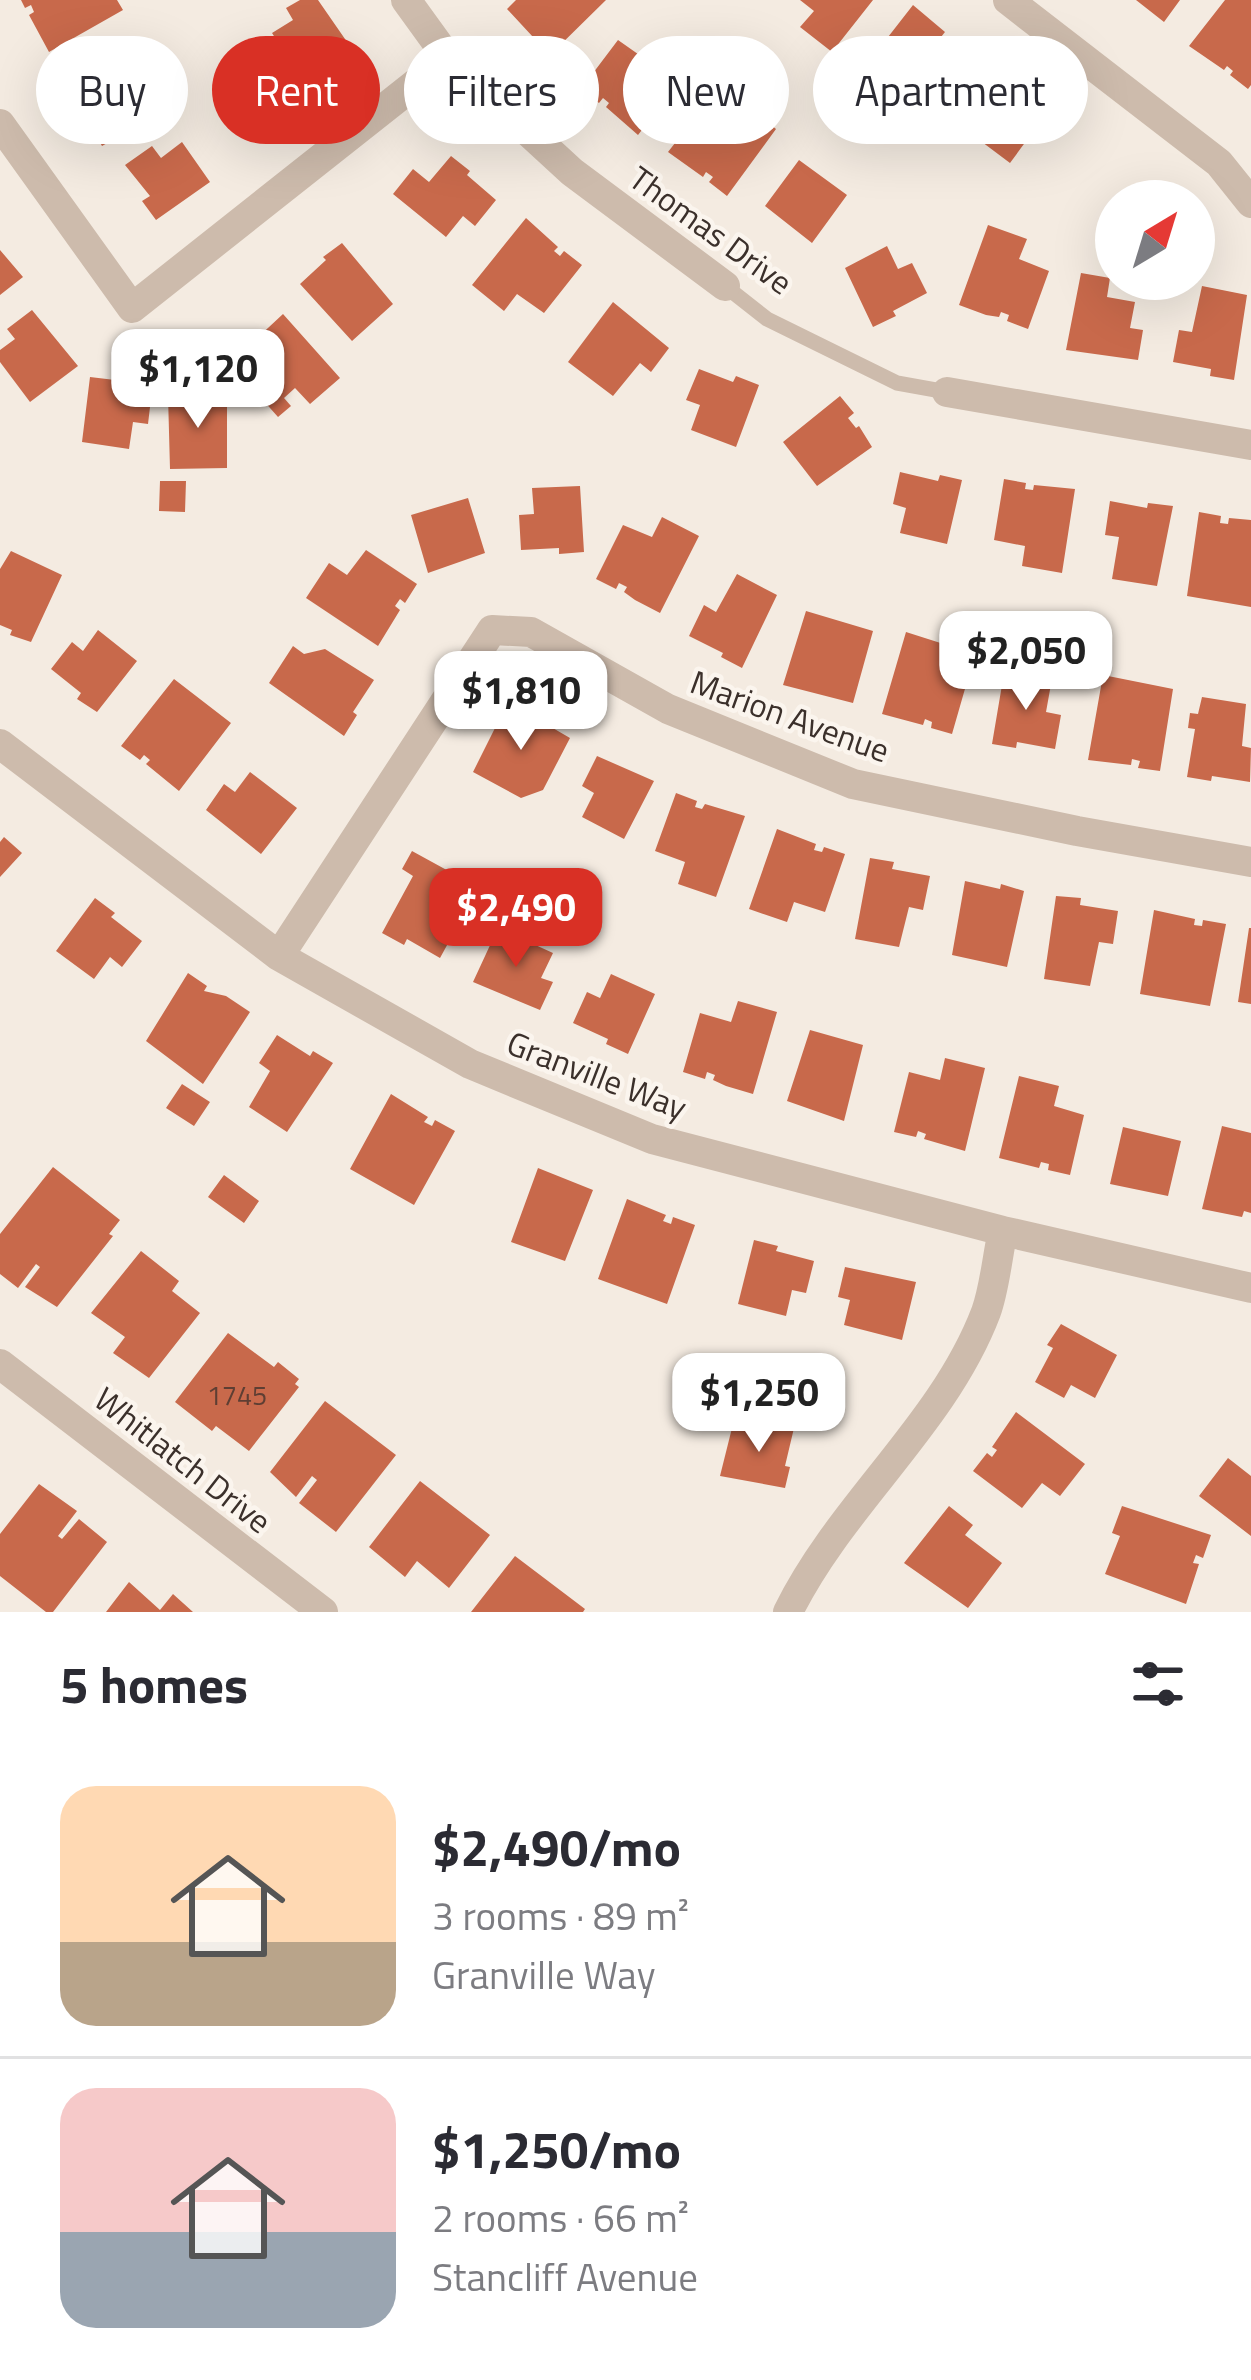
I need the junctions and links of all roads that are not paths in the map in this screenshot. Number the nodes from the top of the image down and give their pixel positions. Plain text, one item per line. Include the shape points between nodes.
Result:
1 (406, 0) edge
2 (1008, 0) edge
3 (432, 36) edge
4 (404, 93) edge
5 (0, 124) edge
6 (542, 144) edge
7 (1251, 202) edge
8 (724, 286) joint
9 (947, 392) joint
10 (1251, 445) edge
11 (0, 744) edge
12 (1251, 862) edge
13 (279, 956) junction
14 (1003, 1231) junction
15 (1251, 1288) edge
16 (0, 1364) edge
17 (800, 1606) edge
18 (322, 1612) edge

1 - 3 street, Thomas Drive
2 - 7 street via 1219,163
4 - 5 street via 132,308
6 - 8 street, Thomas Drive
8 - 9 lane, Thomas Drive via 767,320 897,383
9 - 10 street, Thomas Drive
11 - 13 street, Granville Way
12 - 13 street, Marion Avenue via 853,784 668,710 531,632 492,630
13 - 14 street, Granville Way via 470,1064 652,1139
14 - 15 street, Granville Way
14 - 17 street via 987,1310 954,1377 834,1536
16 - 18 street, Whitlatch Drive

